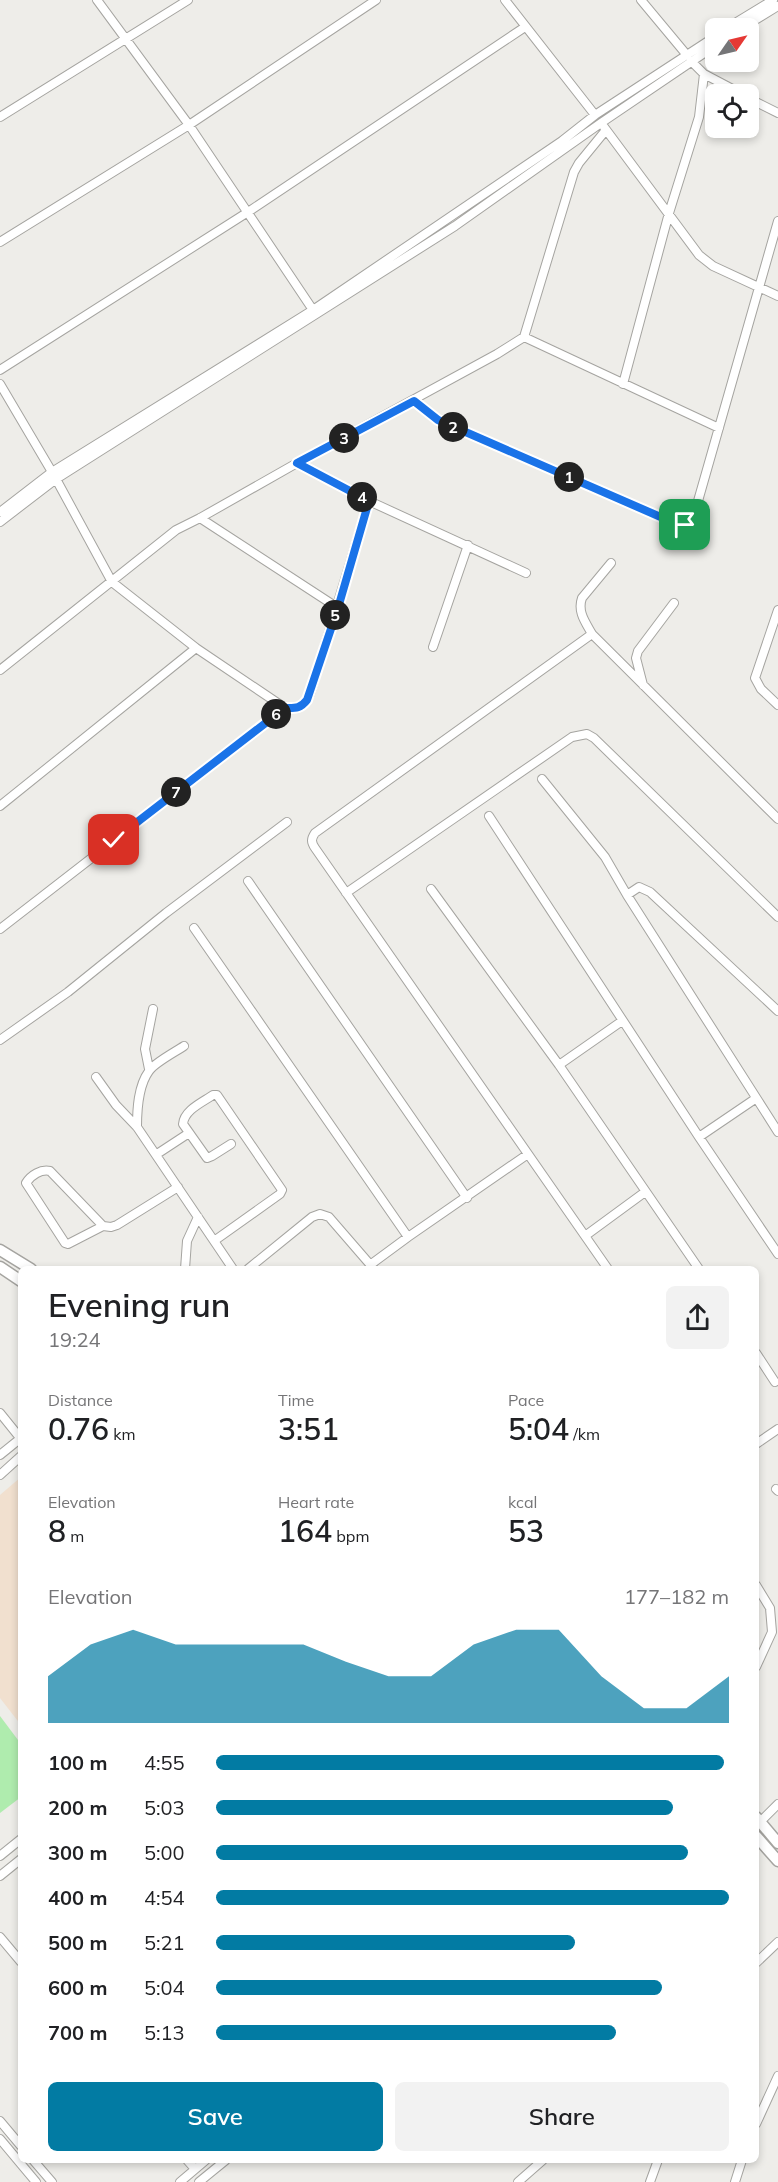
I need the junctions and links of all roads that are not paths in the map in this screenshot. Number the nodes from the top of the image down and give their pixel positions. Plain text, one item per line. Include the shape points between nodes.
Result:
1 (97, 0) edge
2 (188, 0) edge
3 (376, 0) edge
4 (505, 0) edge
5 (641, 0) edge
6 (773, 0) edge
7 (778, 6) edge
8 (743, 18) edge
9 (758, 18) edge
10 (525, 27) junction
11 (125, 40) junction
12 (705, 49) edge
13 (689, 58) junction
14 (704, 74) junction
15 (723, 84) edge
16 (759, 104) edge
17 (778, 114) edge
18 (595, 115) junction
19 (0, 117) edge
20 (189, 125) junction
21 (604, 126) junction
22 (248, 212) junction
23 (669, 213) junction
24 (777, 226) edge
25 (0, 242) edge
26 (412, 243) junction
27 (417, 250) junction
28 (760, 289) junction
29 (778, 296) edge
30 (313, 310) junction
31 (524, 338) junction
32 (0, 370) edge
33 (0, 384) edge
34 (623, 384) junction
35 (414, 401) junction
36 (719, 428) junction
37 (297, 463) junction
38 (54, 476) junction
39 (369, 501) junction
40 (0, 512) edge
41 (200, 518) junction
42 (0, 522) edge
43 (468, 545) junction
44 (611, 563) dead end
45 (526, 573) dead end
46 (112, 582) junction
47 (674, 603) dead end
48 (338, 608) junction
49 (778, 610) edge
50 (592, 634) junction
51 (433, 647) dead end
52 (196, 648) junction
53 (0, 670) edge
54 (643, 686) junction
55 (778, 705) edge
56 (285, 708) junction
57 (542, 779) dead end
58 (0, 806) edge
59 (489, 816) dead end
60 (778, 819) edge
61 (287, 822) dead end
62 (248, 880) dead end
63 (431, 889) dead end
64 (346, 893) junction
65 (627, 895) junction
66 (778, 917) edge
67 (0, 928) edge
68 (194, 928) dead end
69 (153, 1009) dead end
70 (778, 1011) edge
71 (622, 1021) junction
72 (0, 1040) edge
73 (184, 1046) dead end
74 (559, 1065) junction
75 (150, 1069) junction
76 (96, 1077) dead end
77 (755, 1099) junction
78 (137, 1126) junction
79 (778, 1132) edge
80 (189, 1133) junction
81 (699, 1137) junction
82 (231, 1144) dead end
83 (157, 1154) junction
84 (528, 1154) junction
85 (178, 1187) junction
86 (645, 1192) junction
87 (467, 1198) junction
88 (198, 1217) junction
89 (103, 1226) junction
90 (585, 1236) junction
91 (408, 1237) junction
92 (214, 1241) junction
93 (0, 1250) edge
94 (778, 1254) edge
95 (26, 1266) edge
96 (185, 1266) edge
97 (231, 1266) edge
98 (252, 1266) edge
99 (371, 1266) edge
100 (373, 1266) edge
101 (606, 1266) edge
102 (697, 1266) edge
103 (0, 1267) edge
104 (18, 1279) edge
105 (759, 1358) edge
106 (775, 1382) dead end
107 (0, 1413) edge
108 (778, 1429) edge
109 (18, 1435) edge
110 (18, 1441) edge
111 (759, 1442) edge
112 (0, 1455) edge
113 (18, 1459) edge
114 (0, 1475) edge
115 (759, 1590) edge
116 (759, 1660) edge
117 (778, 1804) edge
118 (759, 1819) edge
119 (759, 1821) edge
120 (759, 1840) edge
121 (18, 1841) edge
122 (778, 1843) edge
123 (0, 1856) edge
124 (18, 1861) edge
125 (778, 1862) edge
126 (0, 1876) edge
127 (0, 1937) edge
128 (778, 1942) edge
129 (18, 1958) edge
130 (759, 1960) edge
131 (778, 2076) edge
132 (759, 2117) edge
133 (0, 2121) edge
134 (0, 2140) edge
135 (18, 2142) edge
136 (18, 2161) edge
137 (20, 2163) edge
138 (36, 2163) edge
139 (190, 2163) edge
140 (202, 2163) edge
141 (222, 2163) edge
142 (540, 2163) edge
143 (657, 2163) edge
144 (741, 2163) edge
145 (195, 2169) junction
146 (36, 2182) edge
147 (52, 2182) edge
148 (180, 2182) edge
149 (199, 2182) edge
150 (518, 2182) edge
151 (650, 2182) edge
152 (735, 2182) edge

1 - 11 street
2 - 11 street
3 - 20 street
4 - 10 street
5 - 13 street
6 - 8 street
7 - 9 street
10 - 18 street
10 - 22 street
11 - 19 street
11 - 20 street
12 - 13 street
13 - 14 street
13 - 18 street
13 - 21 street
14 - 15 street
14 - 23 street via 699,117
16 - 17 street
18 - 26 street
20 - 22 street
20 - 25 street
21 - 23 street
21 - 27 street
21 - 31 street via 574,172
22 - 30 street
22 - 32 street
23 - 28 street via 706,261
23 - 34 street
24 - 28 street
26 - 27 street
26 - 30 street
27 - 38 street
28 - 29 street
28 - 36 street
30 - 38 street
31 - 34 street
31 - 35 street
33 - 38 street
34 - 36 street
35 - 36 street via 438,420 679,525 685,525 694,515
35 - 37 street
37 - 39 street
37 - 41 street
38 - 40 street
38 - 42 street
38 - 46 street
39 - 43 street
39 - 48 street
41 - 46 street via 167,535
41 - 48 street
43 - 45 street
43 - 51 street
44 - 50 street via 580,604
46 - 52 street
46 - 53 street
47 - 54 street via 638,651
48 - 56 street via 307,700 302,706
49 - 55 street via 755,678
50 - 54 street
50 - 64 street via 315,833 315,848
52 - 56 street
52 - 58 street
54 - 60 street
56 - 67 street
57 - 65 street via 605,857
59 - 71 street
61 - 72 street
62 - 87 street
63 - 74 street
64 - 66 street via 572,737 587,734
64 - 84 street
65 - 70 street via 639,887 650,892
65 - 77 street
68 - 91 street
69 - 75 street via 145,1049
71 - 74 street
71 - 81 street
73 - 75 street
74 - 86 street
75 - 78 street via 142,1086
76 - 78 street
77 - 79 street
77 - 81 street
78 - 83 street
80 - 82 street via 207,1158
80 - 83 street
80 - 92 street via 183,1124 186,1114 217,1095 282,1190
81 - 94 street
83 - 85 street
84 - 87 street
84 - 90 street
85 - 88 street
85 - 89 street via 117,1225
86 - 90 street
86 - 102 street
87 - 91 street
88 - 92 street
88 - 96 street via 187,1241
89 - 89 street via 50,1171 36,1173 26,1183 65,1243 71,1244
90 - 101 street
91 - 100 street
92 - 97 street
93 - 95 main road
98 - 99 street via 320,1214 329,1217
103 - 104 main road
105 - 106 street
107 - 109 street
108 - 111 street
110 - 112 street
113 - 114 street
115 - 116 street via 770,1608 772,1632
117 - 118 street
119 - 122 main road
120 - 125 main road
121 - 123 street
124 - 126 street
127 - 129 street
128 - 130 street
131 - 132 street
133 - 135 street
134 - 136 street
137 - 146 street
138 - 147 street
139 - 145 street
140 - 145 street
141 - 149 street
142 - 150 street
143 - 151 street
144 - 152 street
145 - 148 street

